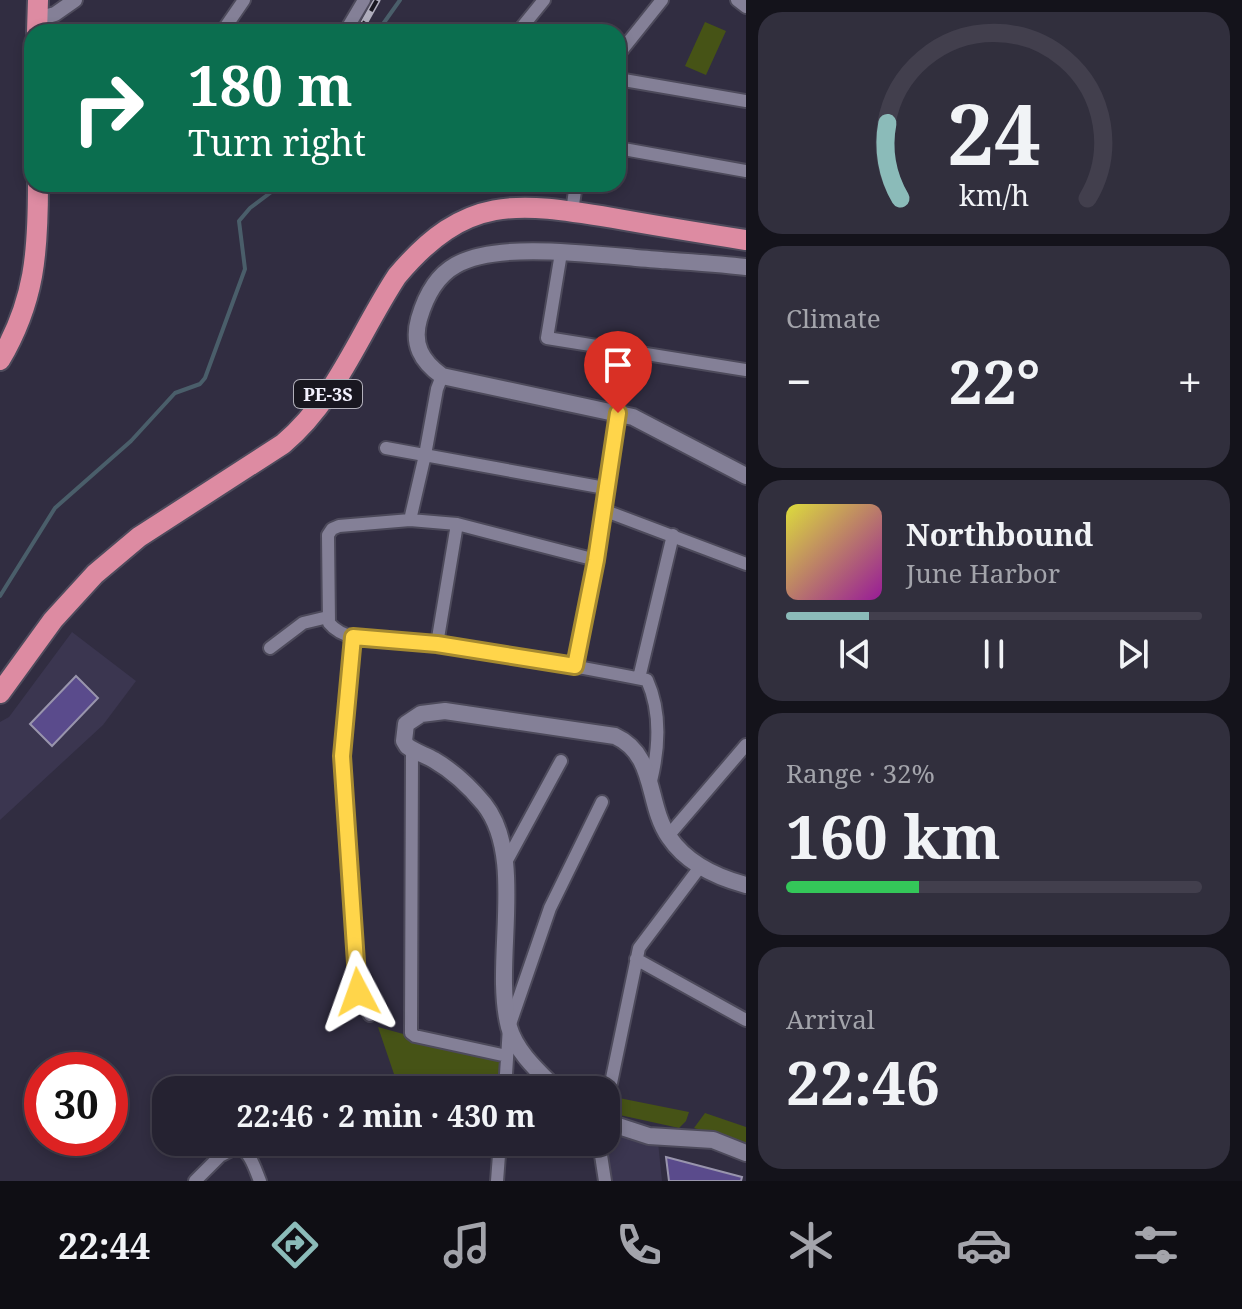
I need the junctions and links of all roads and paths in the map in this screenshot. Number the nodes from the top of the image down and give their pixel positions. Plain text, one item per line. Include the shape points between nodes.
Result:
1 (75, 0) edge
2 (244, 0) edge
3 (364, 0) edge
4 (544, 0) edge
5 (662, 0) edge
6 (737, 0) edge
7 (746, 7) edge
8 (37, 17) edge
9 (228, 24) edge
10 (350, 24) edge
11 (524, 24) edge
12 (626, 45) edge
13 (626, 80) edge
14 (746, 101) edge
15 (626, 149) edge
16 (746, 171) edge
17 (38, 192) edge
18 (575, 192) edge
19 (572, 211) junction
20 (746, 240) edge
21 (561, 253) junction
22 (746, 267) edge
23 (0, 360) edge
24 (746, 370) edge
25 (442, 376) junction
26 (618, 413) junction
27 (386, 448) dead end
28 (425, 455) junction
29 (746, 476) edge
30 (605, 488) junction
31 (603, 510) junction
32 (410, 520) junction
33 (457, 524) junction
34 (673, 535) junction
35 (596, 560) junction
36 (746, 564) edge
37 (328, 617) junction
38 (353, 637) junction
39 (437, 644) junction
40 (270, 648) dead end
41 (575, 666) junction
42 (639, 678) junction
43 (0, 693) edge
44 (746, 745) edge
45 (412, 750) junction
46 (561, 761) dead end
47 (651, 781) junction
48 (602, 802) dead end
49 (668, 836) junction
50 (505, 864) junction
51 (700, 867) junction
52 (746, 885) edge
53 (636, 959) junction
54 (370, 1015) dead end
55 (746, 1020) edge
56 (509, 1027) junction
57 (507, 1056) junction
58 (506, 1076) edge
59 (543, 1076) edge
60 (612, 1076) edge
61 (620, 1127) edge
62 (746, 1153) edge
63 (499, 1156) edge
64 (601, 1156) edge
65 (195, 1181) edge
66 (260, 1181) edge
67 (497, 1181) edge
68 (605, 1181) edge

1 - 8 street via 55,14
2 - 9 street
3 - 10 street
4 - 11 street
5 - 12 street
6 - 7 street
13 - 14 street
15 - 16 street
17 - 23 highway via 28,298
18 - 19 street
19 - 20 highway, PE-3S
19 - 43 highway, PE-3S via 507,207 441,232 397,276 330,391 298,431 139,537 95,574 53,620
21 - 22 main road
21 - 24 street via 547,338
21 - 25 main road via 507,252 469,259 445,272 425,302 416,342 421,356
25 - 26 main road
25 - 28 street
26 - 29 main road
26 - 30 street
27 - 28 street
28 - 30 street
28 - 32 street
30 - 31 street
31 - 34 street
31 - 35 street
32 - 33 street
32 - 37 street via 332,529
33 - 35 street
33 - 39 street
34 - 36 street
34 - 42 street
35 - 41 street
37 - 38 street via 334,630
37 - 40 street via 303,623
38 - 39 street
38 - 54 street via 342,756 358,992
39 - 41 street
41 - 42 street
42 - 47 street via 647,680 655,698 658,753
44 - 49 street
45 - 47 main road via 404,741 412,719 429,712 464,712 615,736 629,743
45 - 50 main road via 450,770 486,807
45 - 57 street via 411,1033
46 - 50 street
47 - 49 main road
48 - 56 street via 550,908
49 - 51 main road
50 - 56 main road
51 - 52 main road
51 - 53 street via 648,934
53 - 55 street
53 - 60 street
56 - 57 street
56 - 59 main road
57 - 58 street
61 - 62 main road via 649,1136 713,1140
63 - 67 street
64 - 68 street
65 - 66 street via 237,1147 248,1155

